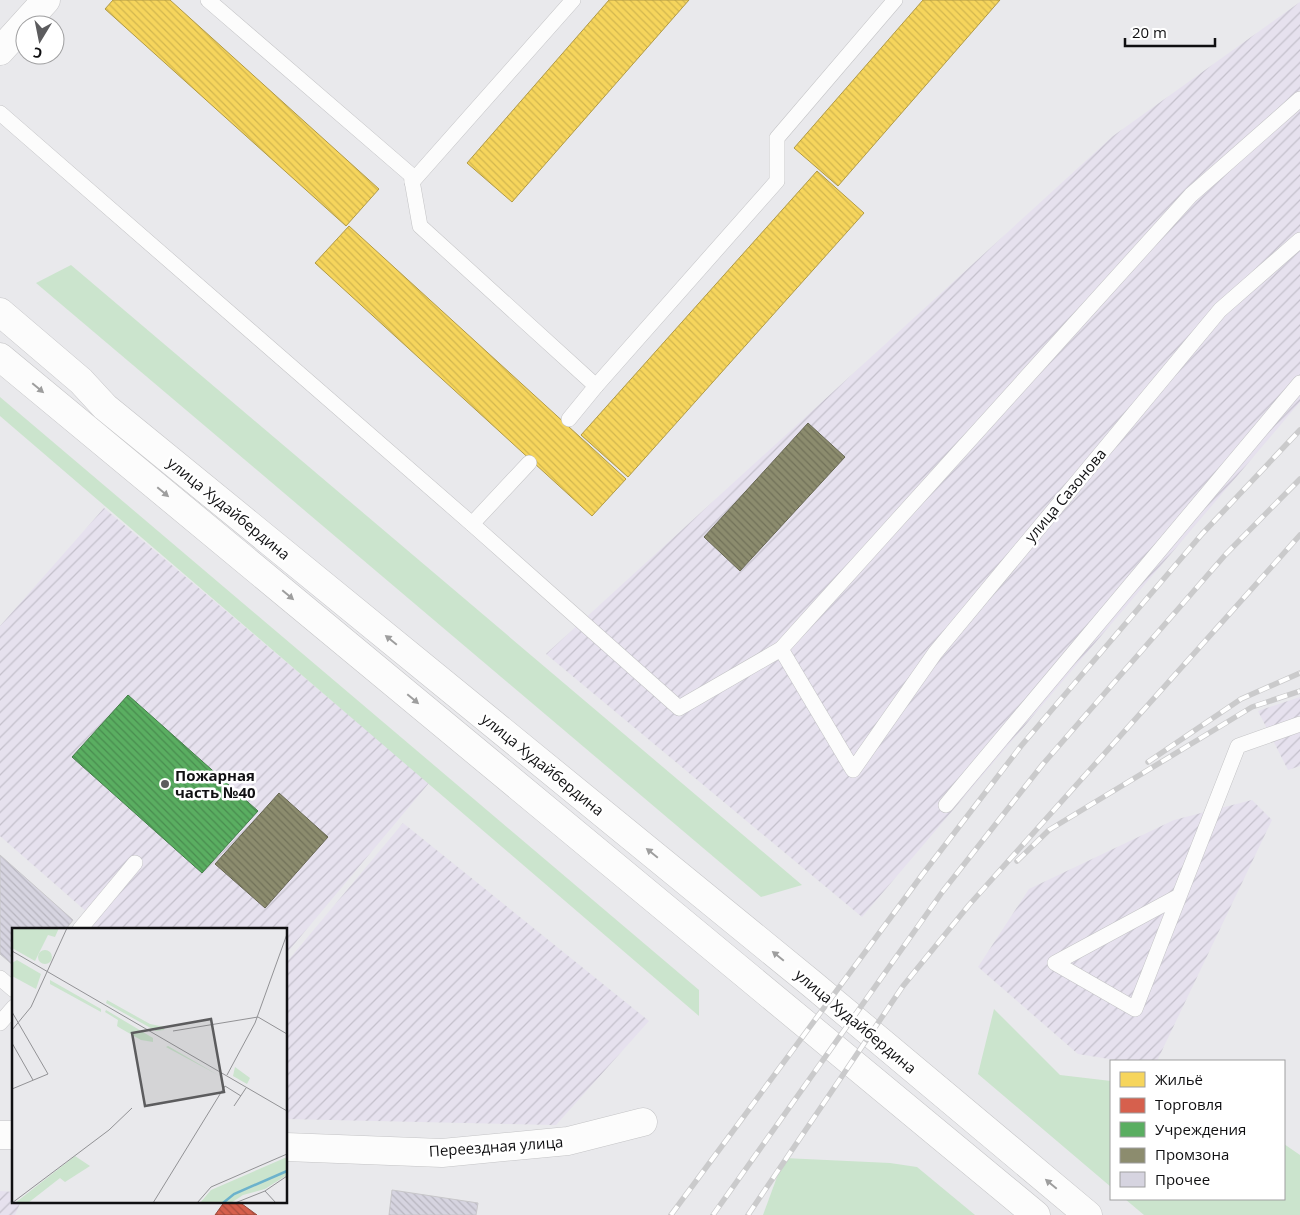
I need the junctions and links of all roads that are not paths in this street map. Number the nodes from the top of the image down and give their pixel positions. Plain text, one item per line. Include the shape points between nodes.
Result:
1 (46, 0) edge
2 (573, 0) edge
3 (895, 0) edge
4 (213, 2) edge
5 (0, 51) edge
6 (1300, 99) edge
7 (0, 113) edge
8 (412, 182) junction
9 (1300, 240) edge
10 (0, 312) edge
11 (0, 325) edge
12 (0, 357) edge
13 (1300, 383) edge
14 (596, 386) junction
15 (105, 407) junction
16 (569, 419) dead end
17 (529, 463) dead end
18 (472, 524) junction
19 (781, 649) junction
20 (1300, 724) edge
21 (946, 805) dead end
22 (135, 863) dead end
23 (1179, 896) junction
24 (81, 928) edge
25 (0, 978) edge
26 (12, 988) edge
27 (12, 1010) edge
28 (0, 1023) edge
29 (643, 1122) dead end
30 (288, 1146) edge
31 (1036, 1215) edge
32 (1088, 1215) edge

1 - 5 main road
2 - 8 lane
3 - 14 lane via 777,138 777,180
4 - 8 lane via 411,176
6 - 19 lane via 1191,195
7 - 18 lane
8 - 14 lane via 420,226
9 - 19 lane, улица Сазонова via 1220,310 934,653 853,770
10 - 15 main road, улица Худайбердина via 81,381
11 - 15 main road via 76,388
12 -> 31 main road, улица Худайбердина
13 - 21 lane
14 - 16 lane
32 -> 15 main road, улица Худайбердина via 812,984
17 - 18 lane
18 - 19 lane via 679,708
20 - 23 lane via 1238,746
22 - 24 lane
23 - 23 lane via 1135,1009 1055,963 1105,936
25 - 26 lane
27 - 28 lane
29 - 30 main road, Переездная улица via 568,1141 442,1153

